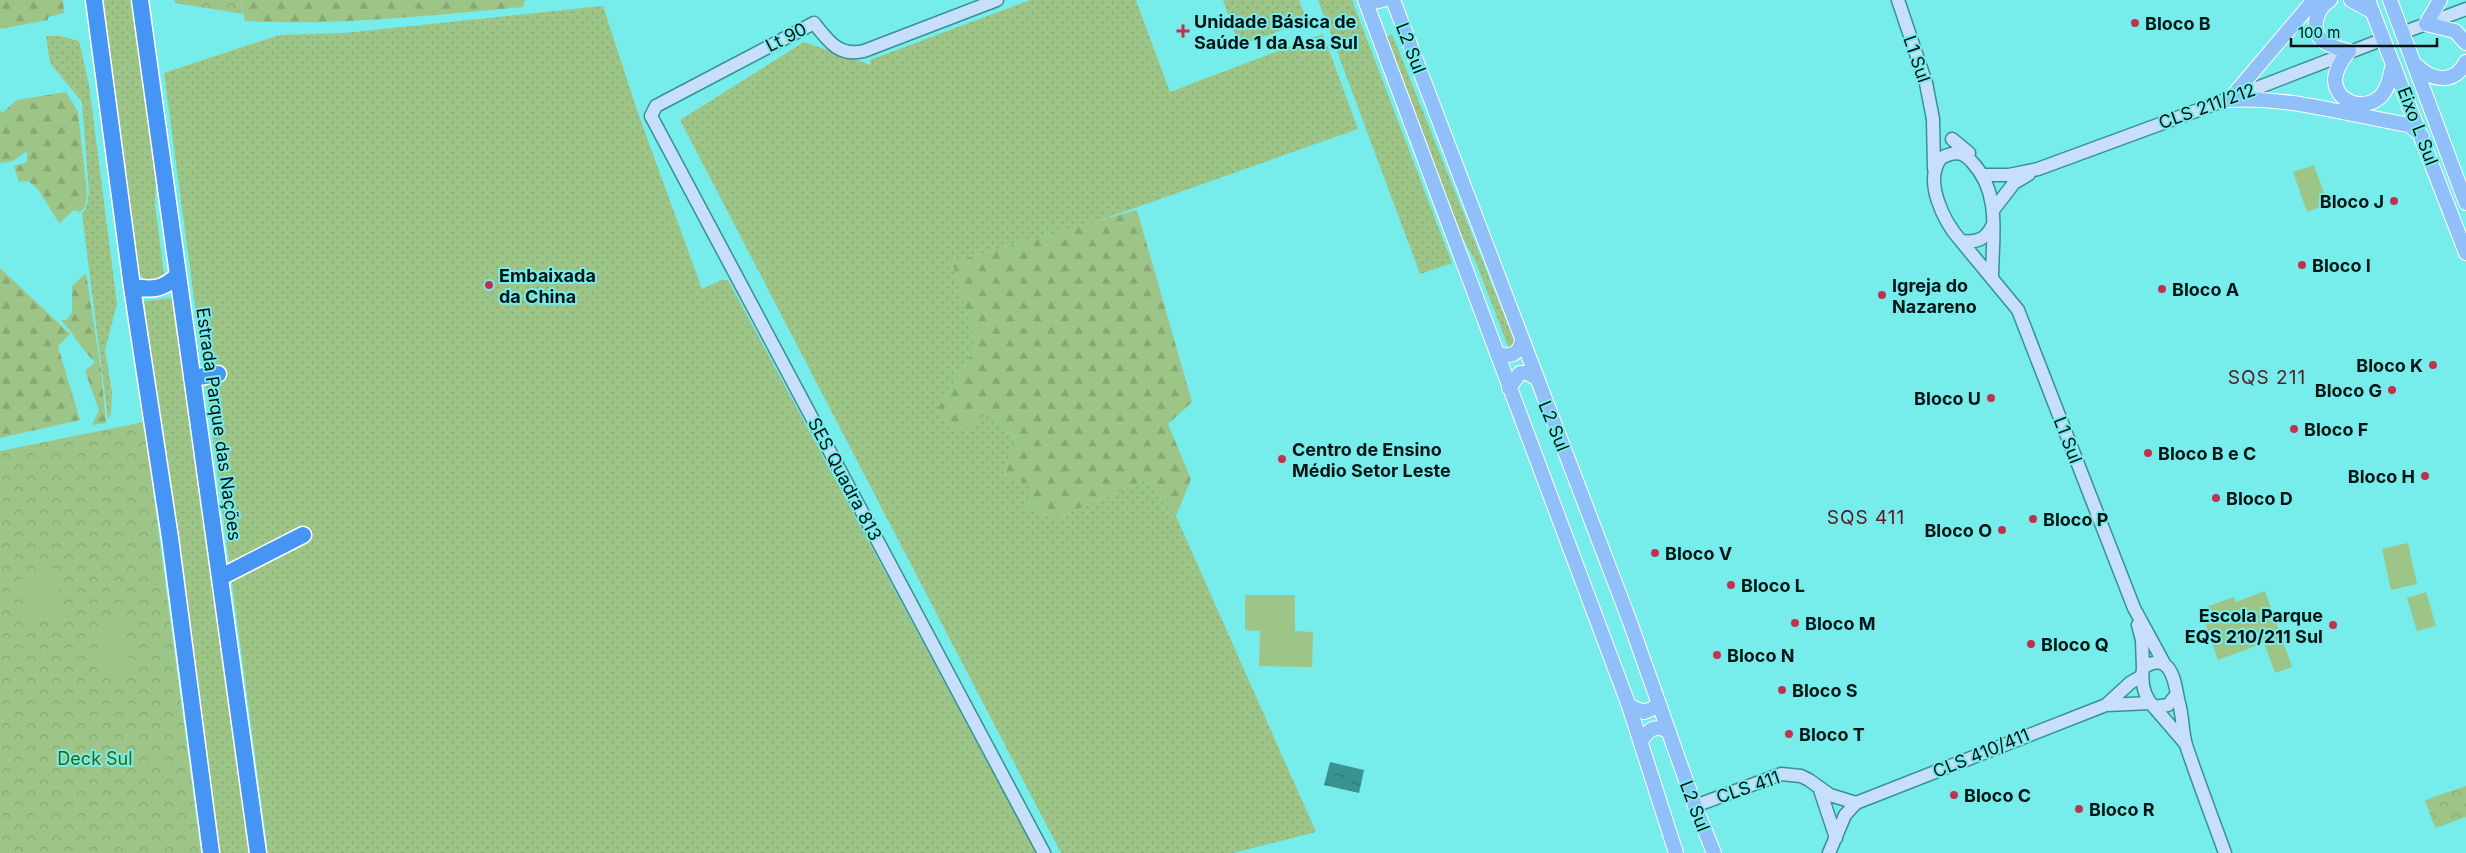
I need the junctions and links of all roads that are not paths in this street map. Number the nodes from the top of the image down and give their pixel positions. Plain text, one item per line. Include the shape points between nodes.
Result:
1 (94, 0) edge
2 (140, 0) edge
3 (997, 0) edge
4 (1366, 0) edge
5 (1383, 0) edge
6 (1393, 0) edge
7 (1898, 0) edge
8 (2314, 0) edge
9 (2330, 0) edge
10 (2351, 0) edge
11 (2390, 0) edge
12 (2440, 0) edge
13 (2370, 6) edge
14 (2466, 9) edge
15 (1399, 18) junction
16 (2426, 24) junction
17 (1376, 30) junction
18 (2410, 30) dead end
19 (2376, 42) dead end
20 (2466, 43) edge
21 (2349, 51) junction
22 (2466, 62) edge
23 (2414, 63) junction
24 (2393, 64) junction
25 (2229, 99) junction
26 (656, 106) joint
27 (1933, 119) junction
28 (2422, 136) junction
29 (1952, 139) junction
30 (1964, 154) junction
31 (2038, 169) junction
32 (1934, 172) junction
33 (1990, 175) junction
34 (2003, 195) junction
35 (2466, 204) edge
36 (1994, 209) junction
37 (1993, 224) junction
38 (1961, 241) junction
39 (1993, 244) junction
40 (2466, 253) edge
41 (177, 276) junction
42 (1992, 278) junction
43 (132, 287) junction
44 (1522, 341) junction
45 (1498, 354) junction
46 (218, 374) dead end
47 (192, 378) junction
48 (1536, 378) junction
49 (1509, 388) junction
50 (303, 535) dead end
51 (221, 577) junction
52 (2134, 608) junction
53 (2146, 630) junction
54 (2165, 665) junction
55 (2143, 672) junction
56 (2177, 694) junction
57 (1658, 702) junction
58 (2106, 705) junction
59 (2152, 705) junction
60 (1629, 706) junction
61 (2181, 710) junction
62 (1668, 731) junction
63 (1641, 742) junction
64 (2185, 743) junction
65 (1819, 787) junction
66 (1856, 803) junction
67 (1694, 806) junction
68 (1836, 838) junction
69 (211, 853) edge
70 (258, 853) edge
71 (1044, 853) edge
72 (1676, 853) edge
73 (1714, 853) edge
74 (1829, 853) edge
75 (2225, 853) edge

1 - 43 highway
2 - 41 highway, Estrada Parque das Nações
3 - 26 street, Lt 90 via 854,53 839,50 814,23
4 - 5 main road
4 - 17 main road, L2 Sul
6 - 15 main road, L2 Sul
7 - 27 street, L1 Sul via 1926,83
8 - 25 main road
9 - 21 main road via 2318,11 2317,32 2322,40
10 - 13 main road
11 - 23 main road, Eixo L Sul
12 - 16 main road
13 - 24 main road, Eixo L Sul
14 - 16 street
15 - 17 main road via 1386,19
15 - 44 main road, L2 Sul
16 - 18 street
16 - 20 main road via 2455,30
17 - 45 main road, L2 Sul
19 - 21 street, CLS 211/212
21 - 24 main road via 2338,67 2335,79 2343,98 2352,103 2374,102 2382,95
21 - 25 street, CLS 211/212
22 - 23 main road via 2454,76 2445,79 2426,75
23 - 35 main road, Eixo L Sul
24 - 28 main road, Eixo L Sul
25 - 28 main road via 2277,101 2409,125
25 - 31 street, CLS 211/212
26 - 71 street, SES Quadra 813 via 652,119
27 - 29 street
27 - 32 street, L1 Sul
28 - 40 main road, Eixo L Sul
29 - 30 street
29 - 33 street
30 - 32 street via 1956,152 1941,158
30 - 33 street
31 - 33 street, CLS 211/212
31 - 34 street, CLS 211/212 via 2014,183
32 - 38 street via 1936,193 1947,222
33 - 36 street
34 - 36 street, CLS 211/212
34 - 39 street
36 - 37 street
37 - 38 street via 1989,234 1981,240
37 - 39 street
38 - 42 street, L1 Sul
39 - 42 street
41 - 43 highway via 162,288
41 - 47 highway, Estrada Parque das Nações
42 - 52 street, L1 Sul via 2018,310
43 - 69 highway via 170,538
44 - 45 main road via 1520,350 1514,355
44 - 48 main road, L2 Sul
45 - 49 main road, L2 Sul
46 - 47 highway
47 - 51 highway, Estrada Parque das Nações
48 - 49 main road via 1520,373
48 - 57 main road, L2 Sul
49 - 60 main road, L2 Sul
50 - 51 highway
51 - 70 highway, Estrada Parque das Nações
52 - 53 street, L1 Sul
52 - 55 street, L1 Sul via 2142,640
53 - 54 street, L1 Sul
53 - 61 street via 2164,651 2178,676 2184,699
54 - 55 street via 2153,663
54 - 56 street
55 - 58 street, CLS 410/411
55 - 59 street via 2146,693
56 - 59 street via 2168,704
56 - 61 street
57 - 60 main road via 1654,708 1644,712
57 - 62 main road, L2 Sul
58 - 59 street, CLS 410/411
58 - 66 street, CLS 410/411
59 - 64 street
60 - 63 main road, L2 Sul
61 - 64 street
62 - 63 main road via 1654,728 1645,734
62 - 67 main road, L2 Sul
63 - 72 main road, L2 Sul
64 - 75 street
65 - 66 street, CLS 411 via 1840,800
65 - 67 street, CLS 411 via 1801,776 1781,774
65 - 68 street
66 - 68 street via 1844,815
67 - 73 main road, L2 Sul
68 - 74 street

